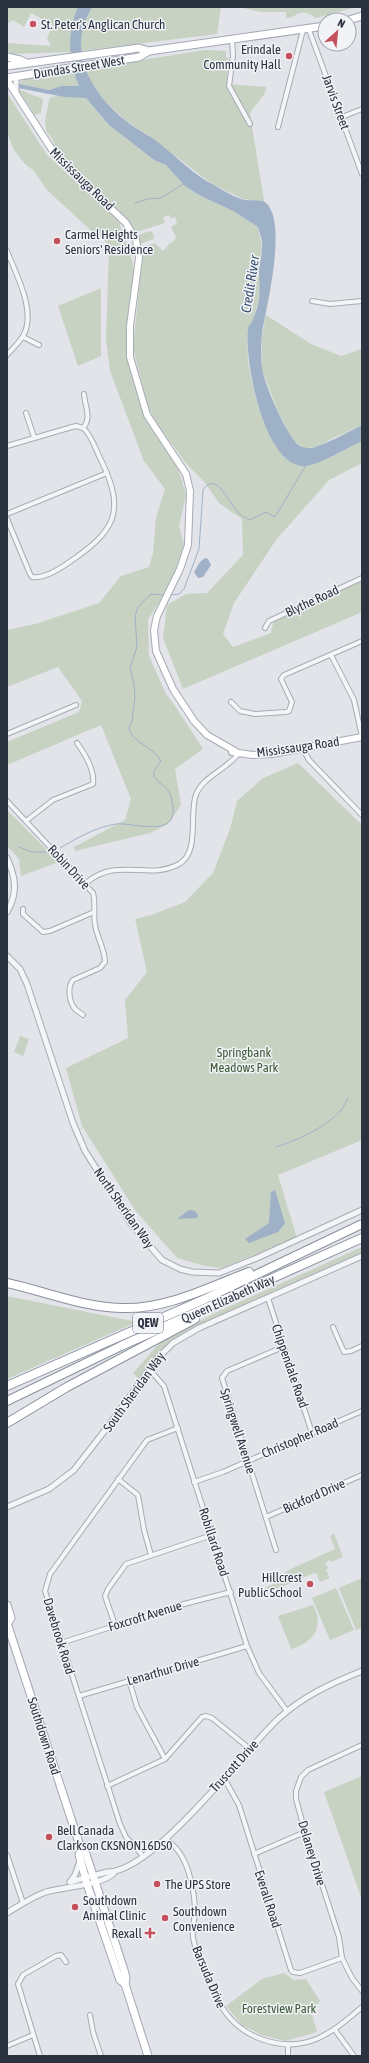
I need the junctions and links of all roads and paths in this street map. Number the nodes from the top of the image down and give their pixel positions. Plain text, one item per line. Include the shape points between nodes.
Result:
1 (317, 28) edge
2 (306, 30) junction
3 (232, 40) junction
4 (149, 51) junction
5 (7, 57) edge
6 (26, 63) junction
7 (7, 66) edge
8 (16, 77) junction
9 (7, 79) edge
10 (16, 95) junction
11 (362, 109) edge
12 (342, 117) junction
13 (250, 124) dead end
14 (278, 127) dead end
15 (362, 174) edge
16 (7, 251) edge
17 (312, 301) dead end
18 (362, 301) edge
19 (23, 337) junction
20 (39, 345) dead end
21 (7, 355) edge
22 (84, 394) dead end
23 (26, 413) dead end
24 (83, 428) junction
25 (34, 437) junction
26 (7, 446) edge
27 (107, 473) junction
28 (7, 514) edge
29 (7, 519) edge
30 (362, 578) edge
31 (265, 628) dead end
32 (362, 641) edge
33 (331, 655) junction
34 (231, 702) dead end
35 (76, 705) dead end
36 (7, 734) edge
37 (362, 737) edge
38 (77, 743) dead end
39 (303, 749) junction
40 (237, 752) junction
41 (7, 801) edge
42 (362, 815) edge
43 (26, 821) junction
44 (7, 858) edge
45 (86, 883) junction
46 (23, 909) dead end
47 (7, 912) edge
48 (94, 912) junction
49 (7, 956) edge
50 (83, 1015) dead end
51 (362, 1210) edge
52 (362, 1224) edge
53 (362, 1238) edge
54 (288, 1258) junction
55 (361, 1259) edge
56 (7, 1283) edge
57 (268, 1298) junction
58 (222, 1302) junction
59 (333, 1327) dead end
60 (283, 1346) junction
61 (362, 1346) edge
62 (149, 1369) junction
63 (7, 1386) edge
64 (7, 1401) edge
65 (362, 1411) edge
66 (7, 1423) edge
67 (178, 1428) junction
68 (312, 1433) junction
69 (247, 1461) junction
70 (362, 1474) edge
71 (118, 1479) junction
72 (194, 1482) junction
73 (7, 1507) edge
74 (266, 1517) junction
75 (212, 1535) junction
76 (276, 1550) dead end
77 (151, 1555) junction
78 (230, 1592) junction
79 (7, 1605) edge
80 (7, 1623) edge
81 (115, 1625) junction
82 (61, 1643) junction
83 (246, 1646) junction
84 (362, 1671) edge
85 (129, 1680) junction
86 (79, 1696) junction
87 (287, 1711) junction
88 (362, 1745) edge
89 (250, 1749) junction
90 (165, 1759) junction
91 (224, 1778) junction
92 (107, 1786) junction
93 (305, 1832) junction
94 (166, 1839) junction
95 (81, 1849) junction
96 (254, 1854) junction
97 (7, 1855) edge
98 (144, 1857) junction
99 (80, 1860) junction
100 (89, 1880) junction
101 (70, 1882) junction
102 (65, 1887) junction
103 (23, 1903) junction
104 (7, 1913) edge
105 (342, 1958) junction
106 (66, 1962) dead end
107 (362, 1991) edge
108 (362, 2007) edge
109 (90, 2015) dead end
110 (335, 2030) junction
111 (33, 2035) junction
112 (288, 2044) junction
113 (7, 2046) edge
114 (40, 2056) edge
115 (101, 2056) edge
116 (148, 2056) edge
117 (288, 2056) edge
118 (354, 2056) edge

1 - 2 main road, Dundas Street West
2 - 3 main road, Dundas Street West
2 - 12 street, Jarvis Street
2 - 14 street
3 - 4 main road, Dundas Street West
3 - 13 street via 233,56 229,86
4 - 6 main road, Dundas Street West via 139,48
4 - 8 main road, Dundas Street West via 139,57
5 - 6 main road
6 - 7 main road, Dundas Street West
8 - 9 main road, Dundas Street West
8 - 10 street
9 - 10 main road, Mississauga Road
10 - 40 main road, Mississauga Road via 56,156 119,215 129,226 136,240 139,258 129,341 132,364 147,415 186,474 190,491 188,545 180,569 157,616 154,630 156,651 174,689 200,729
11 - 12 street
12 - 15 street, Jarvis Street
16 - 19 street via 27,305 28,316
17 - 18 street via 330,304
19 - 20 street
19 - 21 street
22 - 24 street via 89,417
23 - 25 street
24 - 25 street via 76,426
24 - 27 street
25 - 26 street
27 - 28 street
27 - 29 street via 115,496 110,525 93,546 60,569 32,577
30 - 31 street, Blythe Road via 269,621
32 - 33 street
33 - 34 street via 288,673 281,679 292,702 286,712 255,714 240,711
33 - 37 street via 354,700
35 - 36 street
37 - 39 main road, Mississauga Road
38 - 43 street via 84,752 93,775 93,784 53,800
39 - 40 main road, Mississauga Road via 252,755
39 - 42 street via 309,760
40 - 45 street via 233,761 199,788 195,797 190,852 185,860 171,868 108,870
41 - 43 street, Robin Drive
43 - 45 street, Robin Drive
44 - 47 street via 14,874 16,888 13,902
45 - 48 street, Robin Drive via 95,898
46 - 48 street via 23,914 43,932
48 - 50 street, Robin Drive via 96,933 105,962 100,968 73,980 69,987 74,1009
49 - 51 street, North Sheridan Way via 20,969 27,984 74,1127 85,1151 132,1224 162,1260 192,1272 219,1273
52 - 54 highway, Queen Elizabeth Way / QEW
53 - 58 highway, Queen Elizabeth Way / QEW
54 - 56 highway via 157,1305 132,1308 107,1307
54 - 63 highway, Queen Elizabeth Way / QEW via 205,1299
55 - 57 street, South Sheridan Way
57 - 60 street, Chippendale Road
57 - 62 street, South Sheridan Way via 178,1339 162,1352
58 - 64 highway, Queen Elizabeth Way / QEW via 121,1346
58 - 66 highway via 215,1309 67,1387
59 - 61 street via 344,1352
60 - 68 street, Chippendale Road
60 - 69 street, Springwell Avenue via 227,1371 222,1378
62 - 67 street, Robillard Road via 164,1386
62 - 73 street, South Sheridan Way via 74,1470 49,1489
65 - 68 street, Christopher Road
67 - 71 street, Davebrook Road via 147,1440
67 - 72 street, Robillard Road
68 - 69 street, Christopher Road
69 - 72 street, Christopher Road
69 - 74 street, Springwell Avenue
70 - 74 street, Bickford Drive
71 - 77 street via 138,1495
71 - 82 street, Davebrook Road via 50,1574 45,1591
72 - 75 street, Robillard Road
74 - 76 street, Springwell Avenue
75 - 77 street
75 - 78 street, Robillard Road
77 - 81 street via 126,1564 106,1592 105,1596
78 - 81 street, Foxcroft Avenue
78 - 83 street, Robillard Road
79 - 80 main road, Southdown Road via 11,1618
80 - 95 main road, Southdown Road
81 - 82 street, Foxcroft Avenue
82 - 86 street, Davebrook Road
83 - 85 street, Lenarthur Drive
83 - 87 street, Robillard Road via 259,1673
84 - 87 street, Truscott Drive via 322,1687
85 - 86 street, Lenarthur Drive
85 - 90 street via 137,1707
86 - 92 street, Davebrook Road
87 - 89 street, Truscott Drive
88 - 93 street, Delaney Drive via 314,1766 301,1777 296,1799
89 - 90 street via 206,1716
89 - 91 street, Truscott Drive
90 - 92 street
91 - 94 street, Truscott Drive
91 - 96 street, Everall Road via 240,1805
92 - 98 street, Davebrook Road via 123,1831
93 - 96 street
93 - 105 street, Delaney Drive via 339,1937
94 - 98 street, Truscott Drive
94 - 112 street, Barsuda Drive via 179,1852 186,1867 194,1902 195,1948 220,2006 231,2020 246,2032 271,2042
95 - 99 main road, Southdown Road
95 - 100 main road, Southdown Road via 86,1854
96 - 105 street, Everall Road via 291,1970 300,1973
97 - 103 street
98 - 100 street, Truscott Drive via 126,1868
99 - 100 main road, Southdown Road
99 - 101 street via 75,1876
100 - 101 street, Truscott Drive
100 - 102 street, Truscott Drive via 72,1888
100 - 116 main road, Southdown Road via 120,1980 125,1984
101 - 102 street, Truscott Drive
102 - 103 street, Truscott Drive
103 - 104 street, Truscott Drive
105 - 107 street, Delaney Drive
106 - 111 street via 62,1955 56,1956 20,1978 19,1988
108 - 110 street, Barsuda Drive
109 - 115 street
110 - 112 street, Barsuda Drive via 310,2042
110 - 118 street
111 - 113 street
111 - 114 street
112 - 117 street

